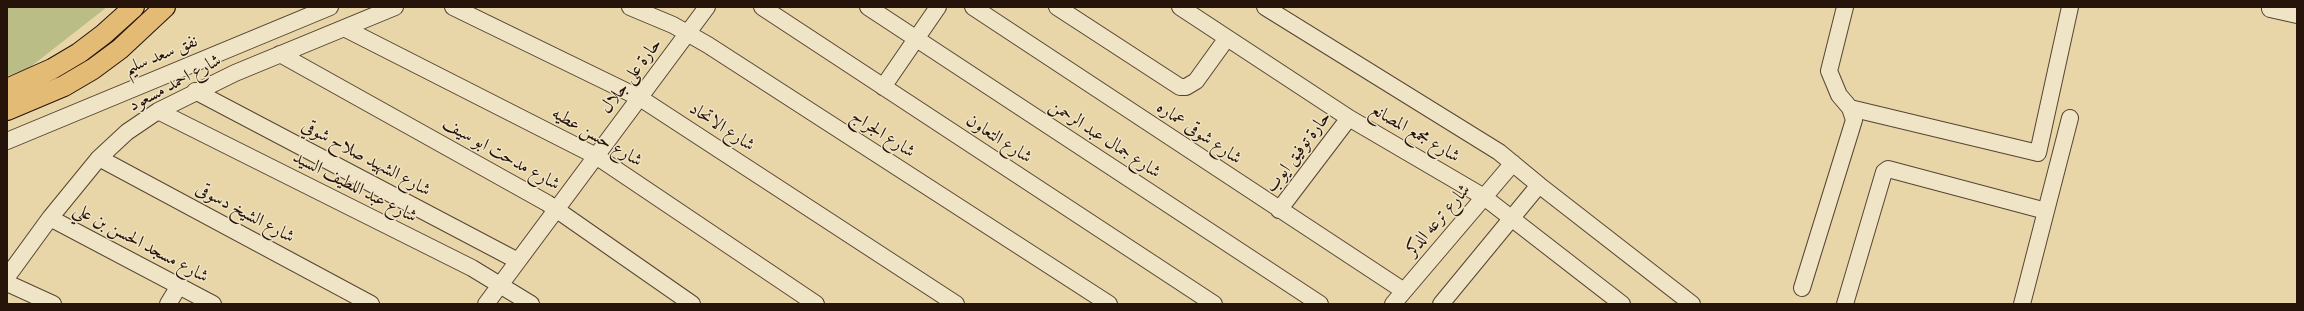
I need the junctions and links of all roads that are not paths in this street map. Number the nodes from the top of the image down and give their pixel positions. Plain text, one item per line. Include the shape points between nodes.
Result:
1 (134, 7) edge
2 (165, 7) edge
3 (330, 7) edge
4 (395, 7) edge
5 (453, 7) edge
6 (630, 7) edge
7 (707, 7) edge
8 (762, 7) edge
9 (868, 7) edge
10 (938, 7) edge
11 (973, 7) edge
12 (1057, 7) edge
13 (1180, 7) edge
14 (1265, 7) edge
15 (1845, 7) edge
16 (2070, 7) edge
17 (2270, 10) dead end
18 (2297, 16) edge
19 (344, 28) junction
20 (688, 33) junction
21 (916, 38) junction
22 (1227, 38) junction
23 (280, 54) junction
24 (882, 87) junction
25 (7, 89) edge
26 (195, 91) junction
27 (640, 98) junction
28 (1850, 108) junction
29 (7, 110) edge
30 (158, 110) junction
31 (1349, 118) junction
32 (2070, 118) dead end
33 (7, 141) edge
34 (596, 156) junction
35 (100, 158) junction
36 (1514, 163) junction
37 (1539, 185) junction
38 (1484, 197) junction
39 (557, 209) junction
40 (1279, 210) junction
41 (2046, 211) junction
42 (1512, 217) junction
43 (50, 218) junction
44 (518, 261) junction
45 (7, 277) edge
46 (7, 283) edge
47 (501, 284) junction
48 (178, 286) junction
49 (1802, 288) dead end
50 (1404, 291) junction
51 (53, 304) edge
52 (168, 304) edge
53 (213, 304) edge
54 (371, 304) edge
55 (486, 304) edge
56 (531, 304) edge
57 (692, 304) edge
58 (816, 304) edge
59 (956, 304) edge
60 (1109, 304) edge
61 (1214, 304) edge
62 (1320, 304) edge
63 (1393, 304) edge
64 (1441, 304) edge
65 (1622, 304) edge
66 (1692, 304) edge
67 (1845, 304) edge
68 (2022, 304) edge

1 - 25 main road via 79,53 52,69
2 - 29 main road via 120,49 93,69 64,86
3 - 33 street, نفق سعد سليم
4 - 19 street, شارع احمد مسعود
5 - 27 street, شارع الاتحاد
6 - 20 street, شارع الجراج
7 - 20 street, حارة على جلال
8 - 24 street, شارع التعاون
9 - 21 street, شارع جمال عبد الرحمن
10 - 21 street
11 - 40 street, شارع شوقى عماره
12 - 22 street via 1180,87 1186,87 1196,81
13 - 22 street, شارع مجمع المصانع
14 - 36 street, شارع مجمع المصانع
15 - 28 street via 1829,71 1839,95
16 - 28 street via 2038,153
17 - 18 street
19 - 23 street, شارع احمد مسعود
19 - 34 street, شارع حسن عطيه
20 - 27 street, حارة على جلال
20 - 60 street, شارع الجراج
21 - 24 street
21 - 62 street, شارع جمال عبد الرحمن
22 - 31 street, شارع مجمع المصانع
23 - 26 street, شارع احمد مسعود
23 - 39 street, شارع مدحت ابو سيف
24 - 61 street, شارع التعاون
26 - 30 street, شارع احمد مسعود
26 - 44 street, شارع الشهيد صلاح شوقي
27 - 34 street, حارة على جلال
27 - 59 street, شارع الاتحاد
28 - 49 street via 1854,120
30 - 35 street, شارع احمد مسعود via 127,132
30 - 47 street, شارع عبد اللطيف السيد
31 - 38 street, شارع مجمع المصانع
31 - 40 street, حارة توفيق ايوب
32 - 41 street
34 - 39 street, حارة على جلال
34 - 58 street, شارع حسن عطيه
35 - 43 street, شارع احمد مسعود
35 - 54 street, شارع الشيخ دسوقى
36 - 37 street, شارع مجمع المصانع
36 - 38 street, شارع ترعه الدكر
37 - 42 street
37 - 66 street, شارع مجمع المصانع
38 - 42 street, شارع مجمع المصانع
38 - 50 street, شارع ترعه الدكر
39 - 44 street, حارة على جلال
39 - 57 street, شارع مدحت ابو سيف
40 - 50 street, شارع شوقى عماره
41 - 67 street via 1888,169 1884,172
41 - 68 street
42 - 64 street
42 - 65 street, شارع مجمع المصانع
43 - 45 street, شارع احمد مسعود
43 - 48 street, شارع مسجد الحسن بن علي
44 - 47 street, حارة على جلال
46 - 51 street
47 - 55 street, حارة على جلال
47 - 56 street, شارع عبد اللطيف السيد
48 - 52 street
48 - 53 street, شارع مسجد الحسن بن علي
50 - 63 street, شارع ترعه الدكر

